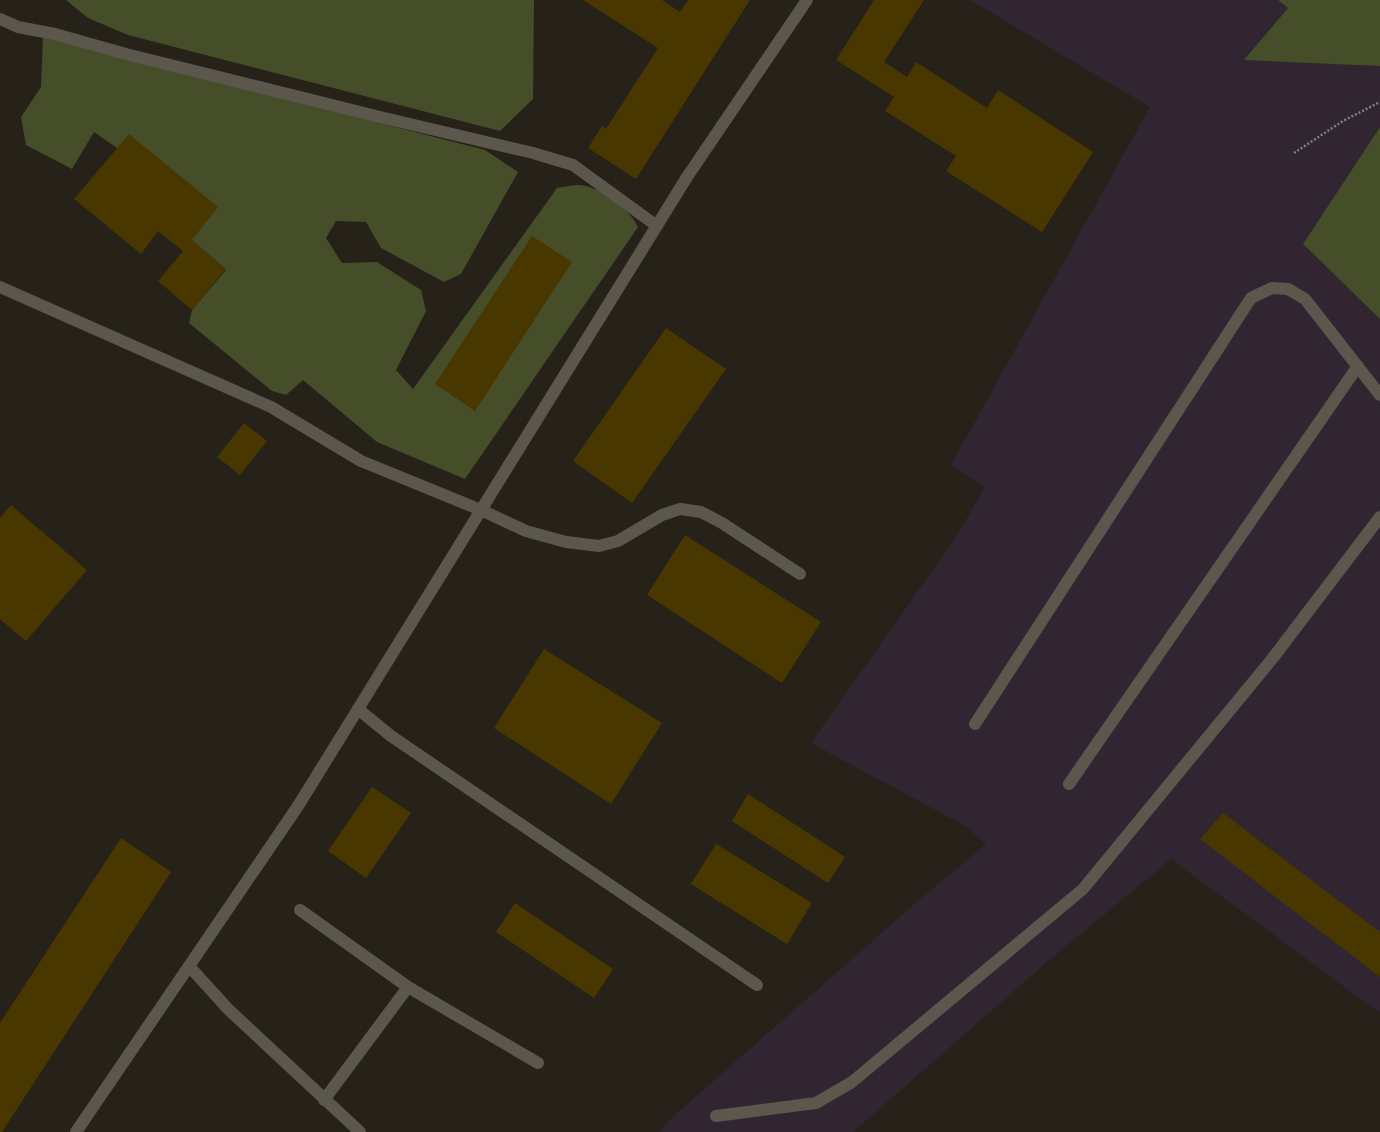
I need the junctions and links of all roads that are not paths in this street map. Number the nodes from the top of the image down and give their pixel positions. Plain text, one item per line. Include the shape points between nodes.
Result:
1 (807, 0) edge
2 (0, 19) edge
3 (657, 226) junction
4 (0, 287) edge
5 (1358, 366) junction
6 (1380, 395) edge
7 (481, 510) junction
8 (1380, 517) edge
9 (800, 574) dead end
10 (358, 710) junction
11 (975, 724) dead end
12 (1069, 784) dead end
13 (300, 910) dead end
14 (189, 966) junction
15 (757, 985) dead end
16 (408, 987) junction
17 (538, 1063) dead end
18 (324, 1100) junction
19 (716, 1116) dead end
20 (76, 1132) edge
21 (360, 1132) edge

1 - 3 lane via 687,177
2 - 3 lane via 18,27 55,34 126,54 574,165
3 - 7 lane
4 - 7 lane via 271,408 361,461
5 - 6 lane
5 - 11 lane via 1305,299 1288,289 1272,288 1250,298
5 - 12 lane
7 - 9 lane via 526,531 566,542 599,546 618,541 662,515 680,509 701,512
7 - 10 lane
8 - 19 lane via 1272,659 1083,889 852,1082 816,1103
10 - 14 lane via 298,806
10 - 15 lane via 391,736
13 - 16 lane
14 - 18 lane via 228,1009
14 - 20 lane
16 - 17 lane
16 - 18 lane
18 - 21 lane

